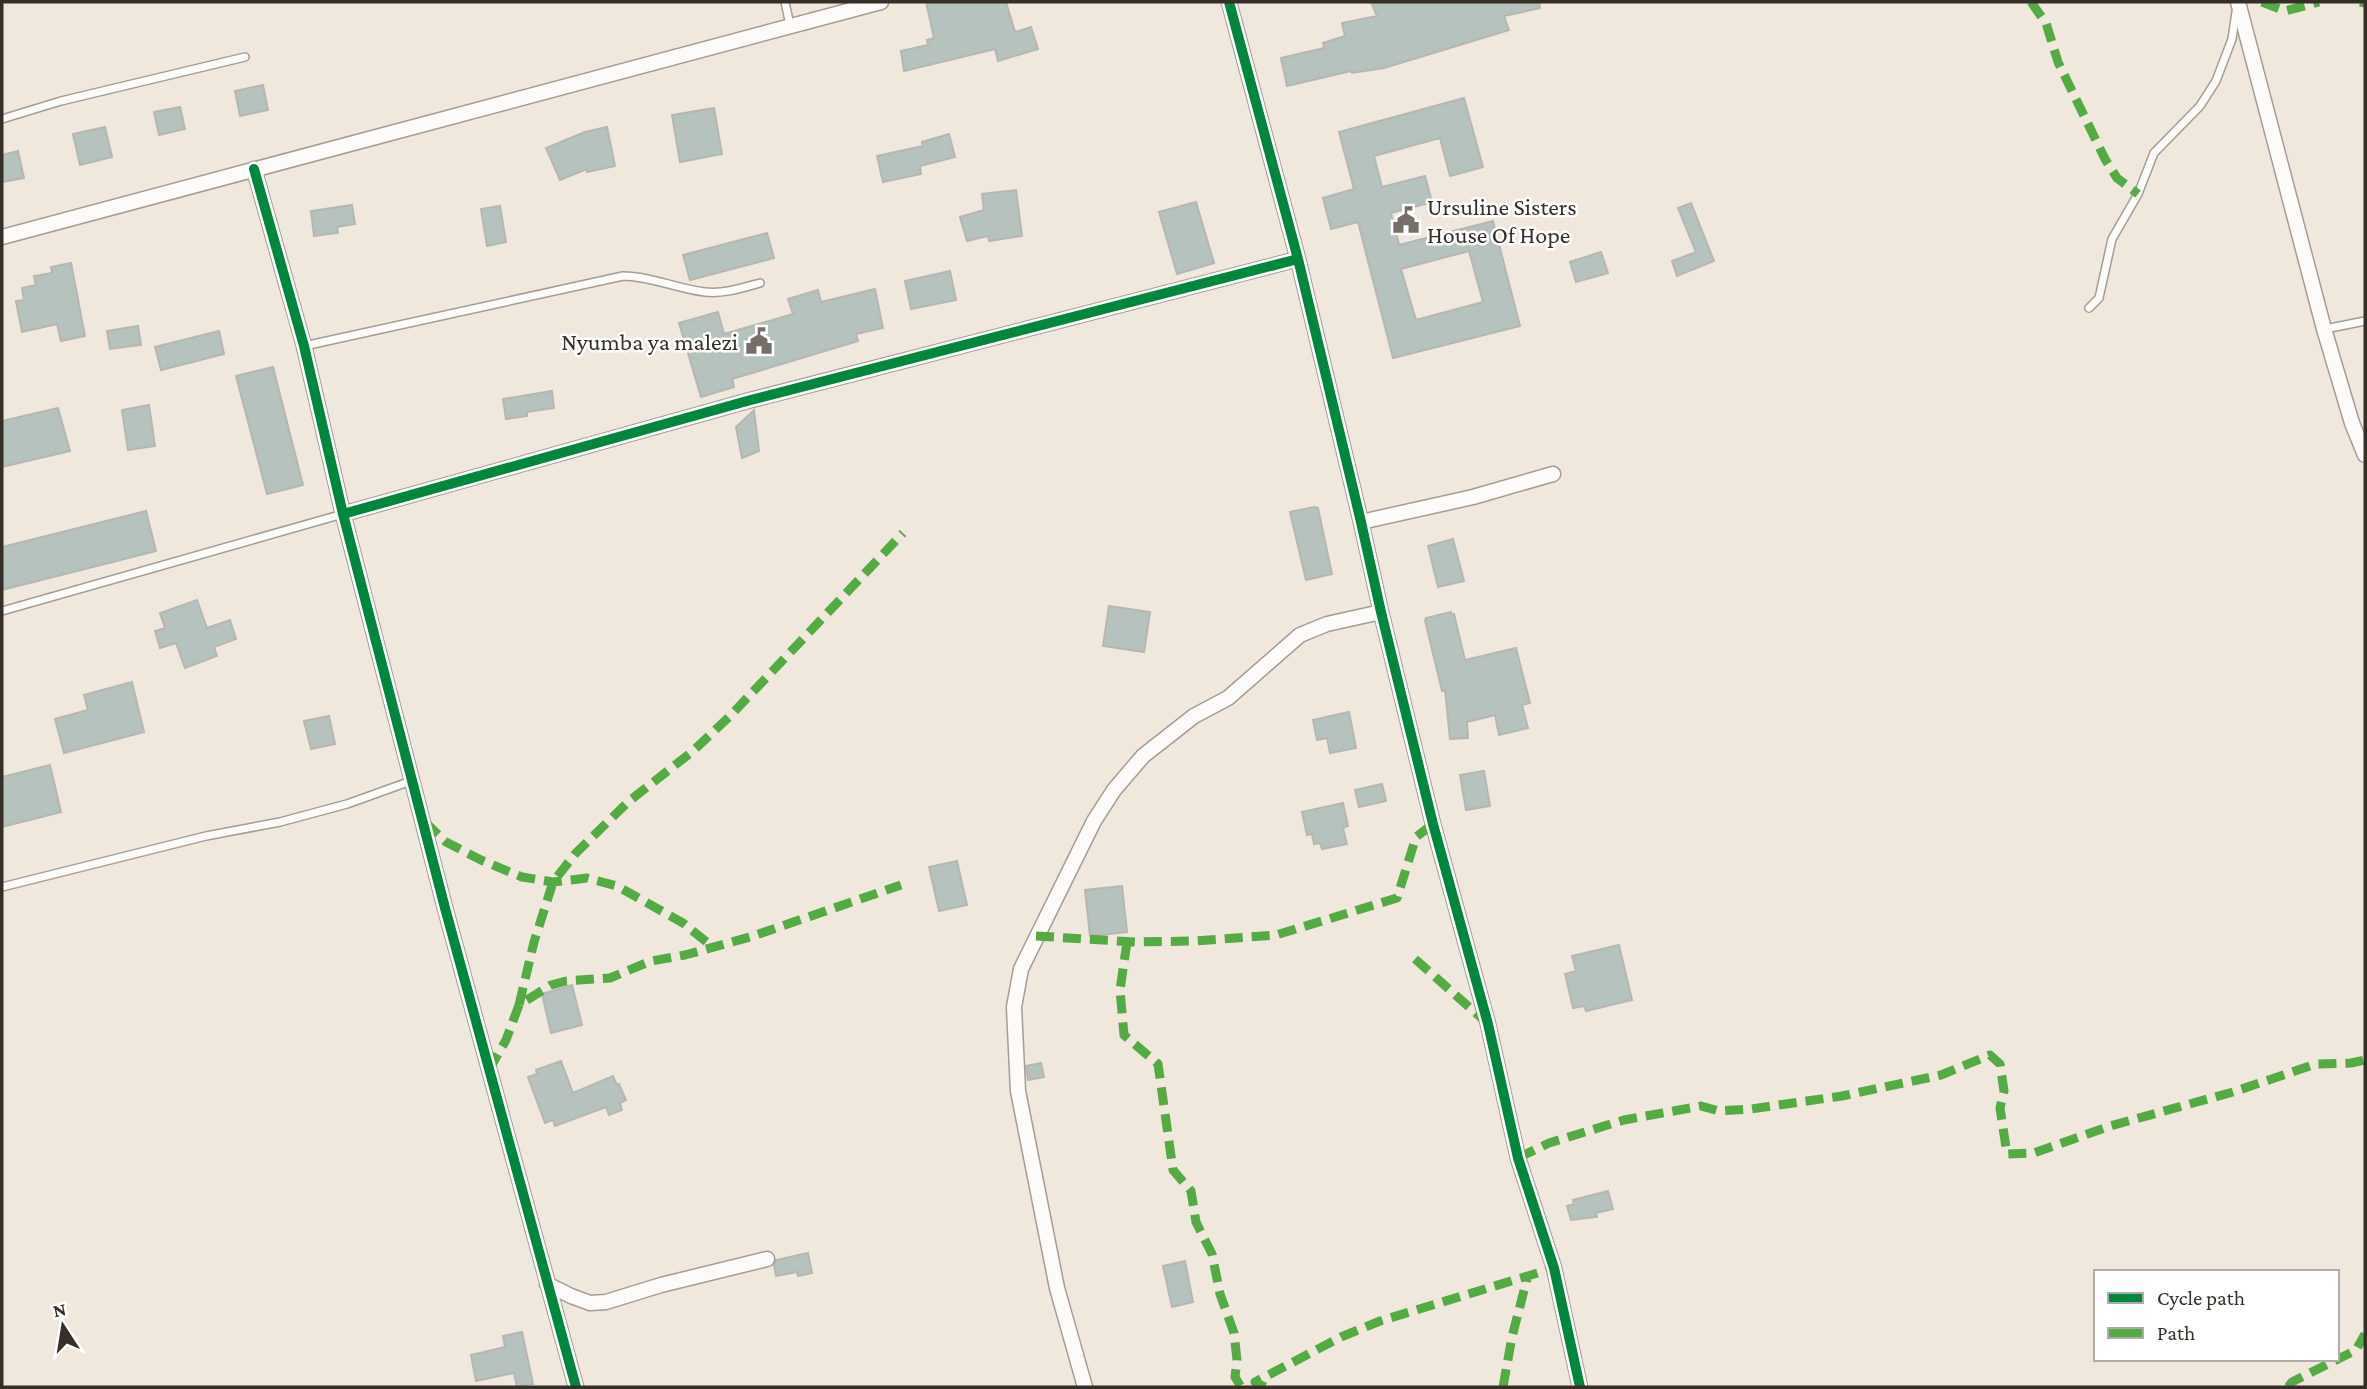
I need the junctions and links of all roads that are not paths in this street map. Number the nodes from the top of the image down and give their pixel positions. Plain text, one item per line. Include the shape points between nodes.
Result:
1 (785, 2) edge
2 (881, 2) edge
3 (1229, 2) edge
4 (2238, 2) edge
5 (790, 25) junction
6 (245, 57) dead end
7 (2, 119) edge
8 (254, 169) junction
9 (2, 237) edge
10 (1298, 259) junction
11 (760, 283) dead end
12 (2089, 308) dead end
13 (2365, 321) edge
14 (2324, 329) junction
15 (304, 346) junction
16 (2365, 454) edge
17 (1553, 474) dead end
18 (343, 514) junction
19 (1361, 522) junction
20 (2, 611) edge
21 (1381, 612) junction
22 (412, 781) junction
23 (2, 887) edge
24 (767, 1259) dead end
25 (548, 1283) junction
26 (576, 1387) edge
27 (1085, 1387) edge
28 (1580, 1387) edge

1 - 5 lane
2 - 5 street
3 - 10 street
4 - 12 lane via 2232,39 2216,81 2200,106 2154,153 2138,194 2112,239 2099,298
4 - 14 street
5 - 8 street
6 - 7 lane
8 - 9 street
8 - 15 street
10 - 18 street via 747,401
10 - 19 street
11 - 15 lane via 706,292 623,276
13 - 14 lane
14 - 16 street
15 - 18 street
17 - 19 street
18 - 20 lane
18 - 22 street
19 - 21 street
21 - 27 street via 1300,635 1228,698 1194,716 1143,756 1094,821 1021,968 1014,1007 1018,1091 1057,1288
21 - 28 street via 1488,1024 1518,1158 1554,1268
22 - 23 lane via 280,822
22 - 25 street
24 - 25 street via 606,1302 590,1303
25 - 26 street

